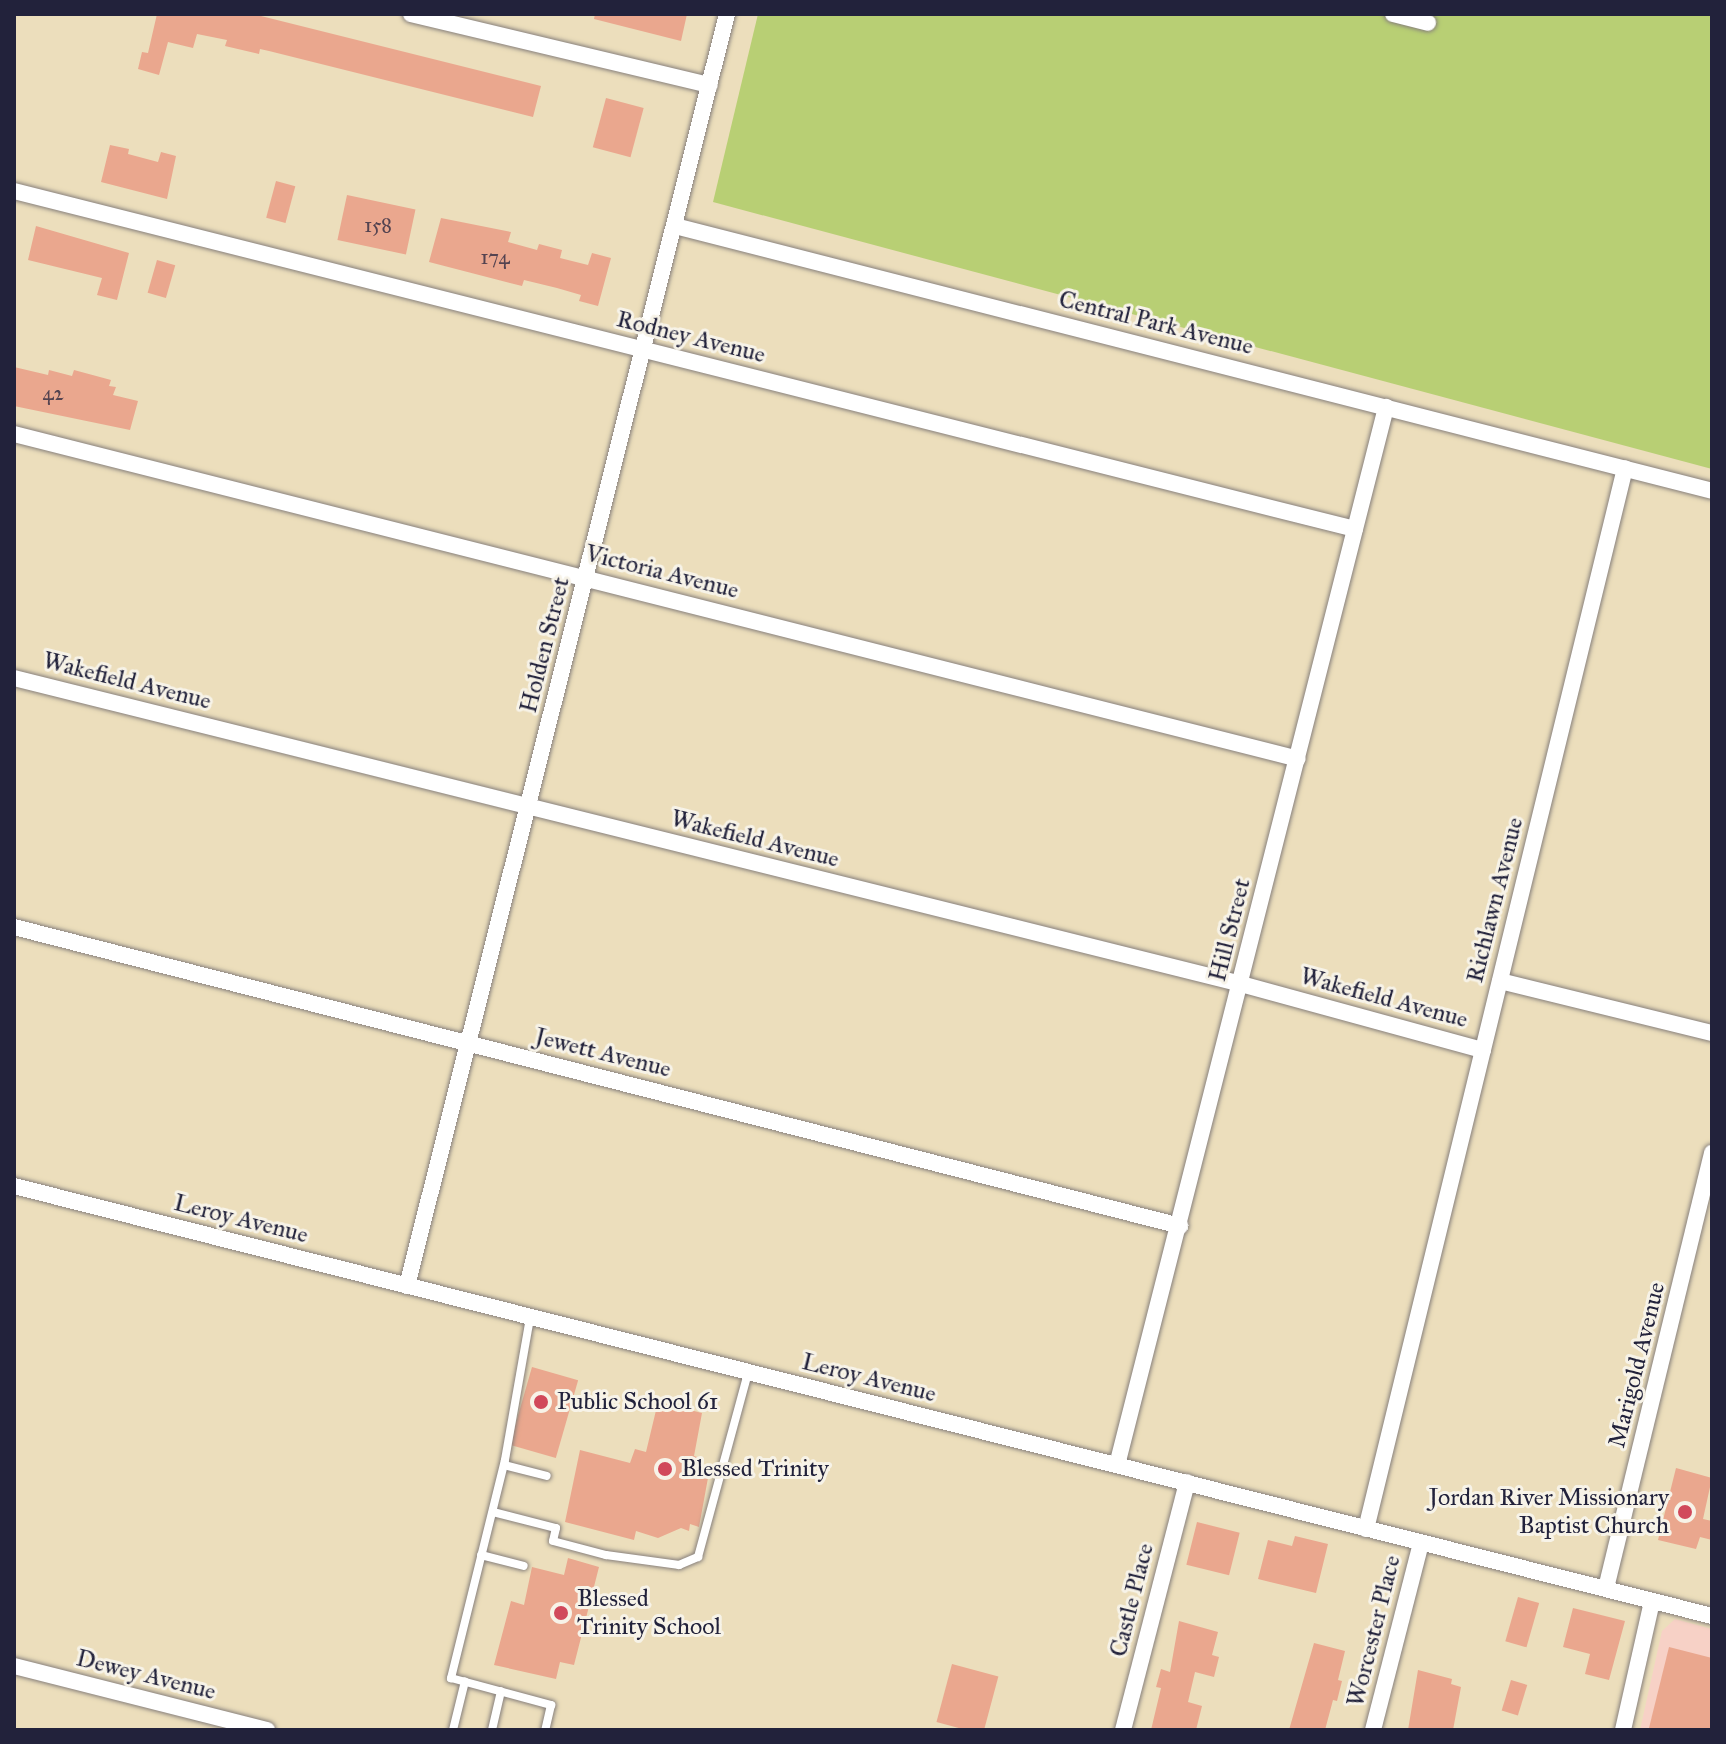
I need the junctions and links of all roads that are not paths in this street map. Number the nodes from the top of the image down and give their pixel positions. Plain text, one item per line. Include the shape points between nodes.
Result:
1 (411, 14) edge
2 (727, 14) edge
3 (1393, 14) edge
4 (1428, 23) dead end
5 (710, 85) junction
6 (14, 191) edge
7 (675, 226) junction
8 (644, 350) junction
9 (1386, 407) junction
10 (14, 434) edge
11 (1625, 468) junction
12 (1712, 491) edge
13 (1355, 529) junction
14 (587, 578) junction
15 (14, 678) edge
16 (1298, 759) junction
17 (530, 808) junction
18 (14, 927) edge
19 (1500, 981) junction
20 (1241, 984) junction
21 (1712, 1033) edge
22 (471, 1044) junction
23 (1483, 1050) junction
24 (1712, 1153) edge
25 (14, 1186) edge
26 (1180, 1226) junction
27 (407, 1286) junction
28 (530, 1318) junction
29 (748, 1373) junction
30 (504, 1465) junction
31 (1117, 1465) junction
32 (547, 1476) dead end
33 (1187, 1482) junction
34 (493, 1512) junction
35 (1366, 1529) junction
36 (1421, 1543) junction
37 (481, 1555) junction
38 (524, 1566) dead end
39 (1606, 1588) junction
40 (1652, 1601) junction
41 (1712, 1616) edge
42 (14, 1666) edge
43 (465, 1681) junction
44 (501, 1691) junction
45 (267, 1730) edge
46 (453, 1730) edge
47 (492, 1730) edge
48 (545, 1730) edge
49 (1123, 1730) edge
50 (1373, 1730) edge
51 (1623, 1730) edge

1 - 5 street
2 - 5 street, Holden Street
3 - 4 street
5 - 7 street, Holden Street
6 - 8 street, Rodney Avenue
7 - 8 street, Holden Street
7 - 9 street, Central Park Avenue
8 - 13 street, Rodney Avenue
8 - 14 street, Holden Street
9 - 11 street, Central Park Avenue
9 - 13 street, Hill Street
10 - 14 street, Victoria Avenue
11 - 12 street, Central Park Avenue
11 - 19 street, Richlawn Avenue
13 - 16 street, Hill Street
14 - 16 street, Victoria Avenue
14 - 17 street, Holden Street
15 - 17 street, Wakefield Avenue
16 - 20 street, Hill Street
17 - 20 street, Wakefield Avenue
17 - 22 street, Holden Street
18 - 22 street, Jewett Avenue
19 - 21 street
19 - 23 street, Richlawn Avenue
20 - 23 street, Wakefield Avenue
20 - 26 street, Hill Street
22 - 26 street, Jewett Avenue
22 - 27 street, Holden Street
23 - 35 street, Richlawn Avenue
24 - 39 street, Marigold Avenue
25 - 27 street, Leroy Avenue
26 - 31 street, Hill Street
27 - 28 street, Leroy Avenue
28 - 29 street, Leroy Avenue
28 - 30 lane
29 - 31 street, Leroy Avenue
29 - 34 lane via 698,1557 679,1565 606,1555 553,1541 556,1528
30 - 32 lane
30 - 34 lane
31 - 33 street, Leroy Avenue
33 - 35 street, Leroy Avenue
33 - 49 street, Castle Place
34 - 37 lane
35 - 36 street, Leroy Avenue
36 - 39 street, Leroy Avenue
36 - 50 street, Worcester Place
37 - 38 lane
37 - 43 lane via 451,1678
39 - 40 street, Leroy Avenue
40 - 41 street, Leroy Avenue
40 - 51 street
42 - 45 street, Dewey Avenue
43 - 44 lane
43 - 46 lane
44 - 47 lane
44 - 48 lane via 551,1705

